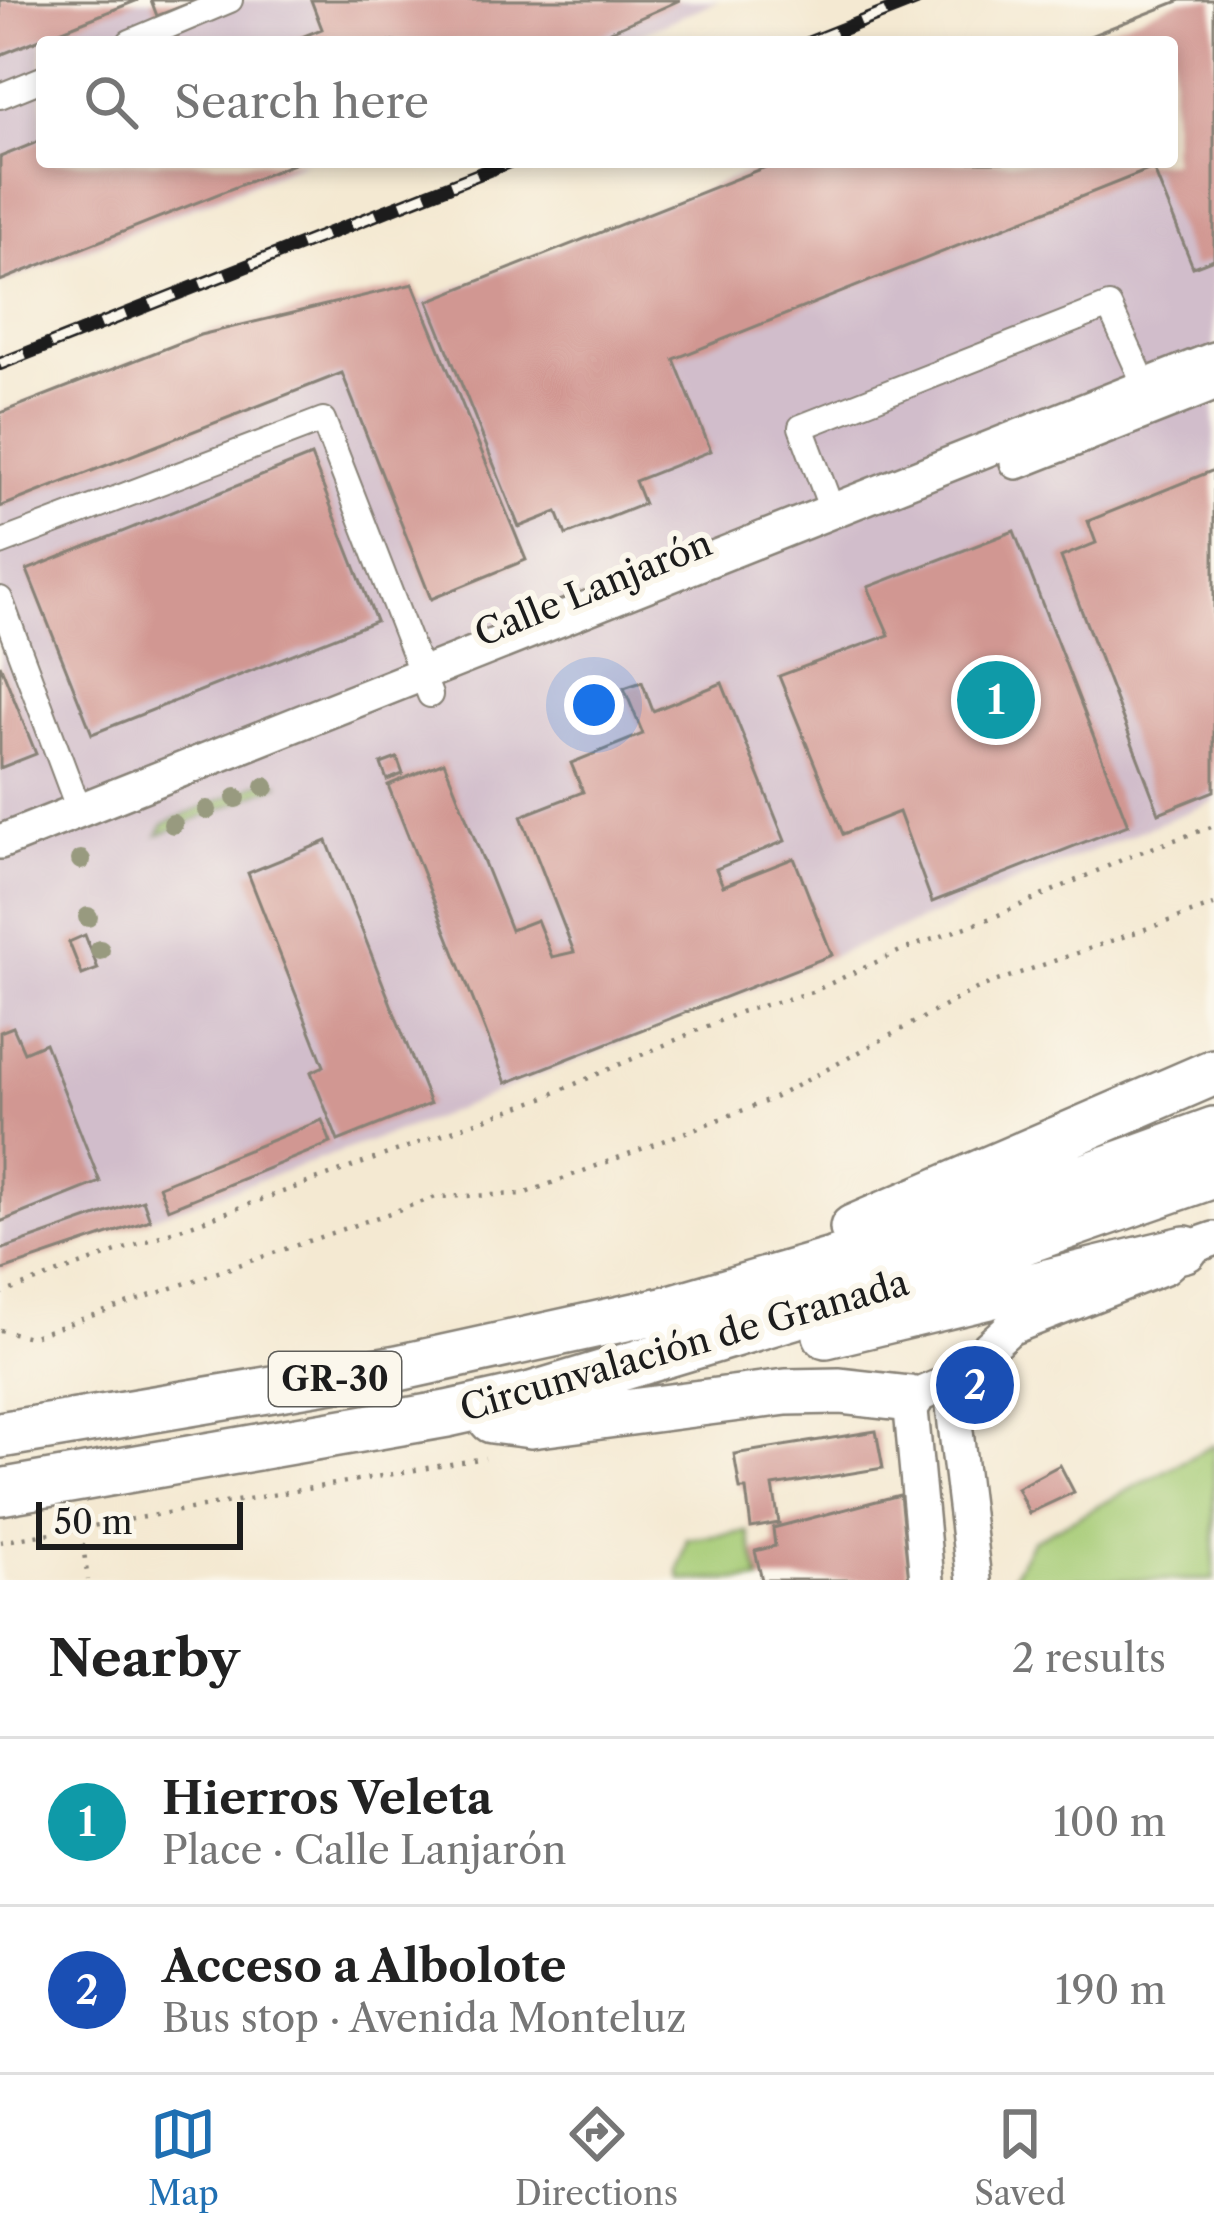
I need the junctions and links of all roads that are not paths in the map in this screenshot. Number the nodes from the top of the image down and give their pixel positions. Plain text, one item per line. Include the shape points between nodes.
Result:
1 (230, 0) edge
2 (144, 36) edge
3 (36, 81) edge
4 (0, 96) edge
5 (1214, 359) edge
6 (1214, 384) edge
7 (1145, 385) junction
8 (832, 513) junction
9 (0, 544) edge
10 (0, 599) edge
11 (427, 685) junction
12 (79, 810) junction
13 (0, 842) edge
14 (0, 865) edge
15 (1214, 1072) edge
16 (1214, 1130) edge
17 (1214, 1174) edge
18 (1199, 1244) edge
19 (667, 1309) junction
20 (600, 1376) junction
21 (930, 1390) junction
22 (447, 1414) junction
23 (0, 1435) edge
24 (0, 1492) edge
25 (927, 1580) edge
26 (974, 1580) edge

1 - 2 street
3 - 4 street
5 - 7 street, Calle Lanjarón
6 - 11 street, Calle Lanjarón
7 - 8 street, Calle Lanjarón
7 - 8 street via 1109,306 801,427
8 - 11 street, Calle Lanjarón
9 - 11 street via 322,420
10 - 12 street
11 - 12 street, Calle Lanjarón
11 - 14 street, Calle Lanjarón
12 - 13 street, Calle Lanjarón
15 - 19 highway via 805,1248 715,1275
16 - 19 highway, Circunvalación de Granada / GR-30 via 935,1231
17 - 20 highway, Circunvalación de Granada / GR-30 via 910,1281
18 - 20 highway via 657,1378
18 - 21 street via 1165,1267 1010,1328
19 - 23 highway, Circunvalación de Granada / GR-30 via 378,1371
20 - 22 highway, Circunvalación de Granada / GR-30
21 - 22 highway via 786,1392 531,1425
21 - 25 street
21 - 26 street
22 - 24 highway, Circunvalación de Granada / GR-30

